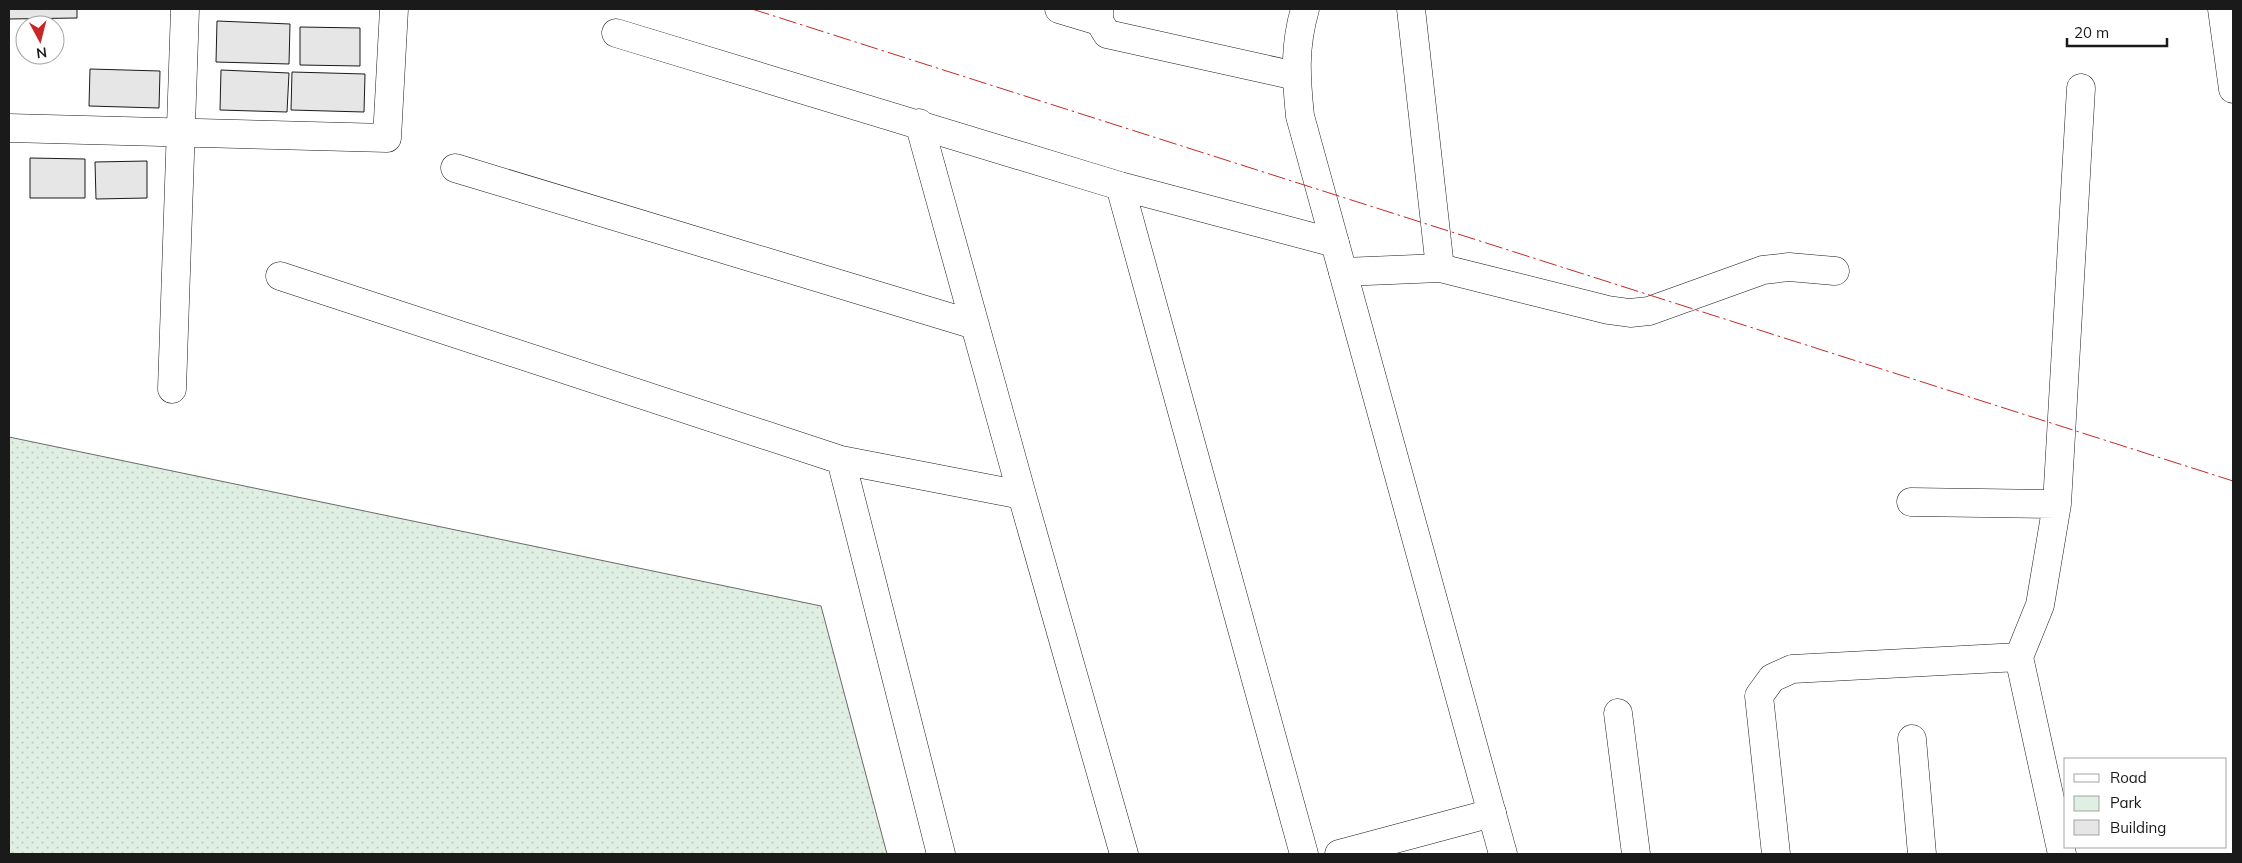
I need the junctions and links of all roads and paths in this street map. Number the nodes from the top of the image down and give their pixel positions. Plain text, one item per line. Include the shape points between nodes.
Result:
1 (185, 9) edge
2 (394, 9) edge
3 (1058, 9) edge
4 (1305, 9) edge
5 (1411, 9) edge
6 (2222, 9) edge
7 (1099, 15) edge
8 (616, 33) dead end
9 (1296, 76) junction
10 (2081, 88) dead end
11 (2233, 89) edge
12 (919, 123) junction
13 (9, 128) edge
14 (181, 133) junction
15 (455, 168) dead end
16 (1120, 186) junction
17 (1335, 243) junction
18 (1440, 268) junction
19 (1836, 271) dead end
20 (1343, 272) junction
21 (280, 276) dead end
22 (974, 325) junction
23 (172, 390) dead end
24 (841, 460) junction
25 (1022, 495) junction
26 (1911, 502) dead end
27 (2057, 504) junction
28 (2019, 657) junction
29 (1618, 713) dead end
30 (1912, 739) dead end
31 (1492, 813) junction
32 (941, 854) edge
33 (1124, 854) edge
34 (1304, 854) edge
35 (1339, 854) edge
36 (1503, 854) edge
37 (1636, 854) edge
38 (1776, 854) edge
39 (1922, 854) edge
40 (2062, 854) edge

1 - 14 street
2 - 14 street via 387,138
3 - 7 street
4 - 9 street via 1297,36
5 - 18 street
6 - 11 street
7 - 9 street via 1107,34
8 - 12 street
9 - 17 street via 1300,116
10 - 27 street
12 - 16 street
12 - 22 street
13 - 14 street
14 - 23 street
15 - 22 street
16 - 17 street
16 - 34 street
17 - 20 street
18 - 19 street via 1630,313 1649,311 1763,270 1789,267
18 - 20 street
20 - 31 street
21 - 24 street
22 - 25 street
24 - 25 street
24 - 32 street
25 - 33 street
26 - 27 street
27 - 28 street via 2040,605
28 - 38 street via 1792,669 1772,678 1760,696
28 - 40 street
29 - 37 street
30 - 39 street
31 - 35 street
31 - 36 street

